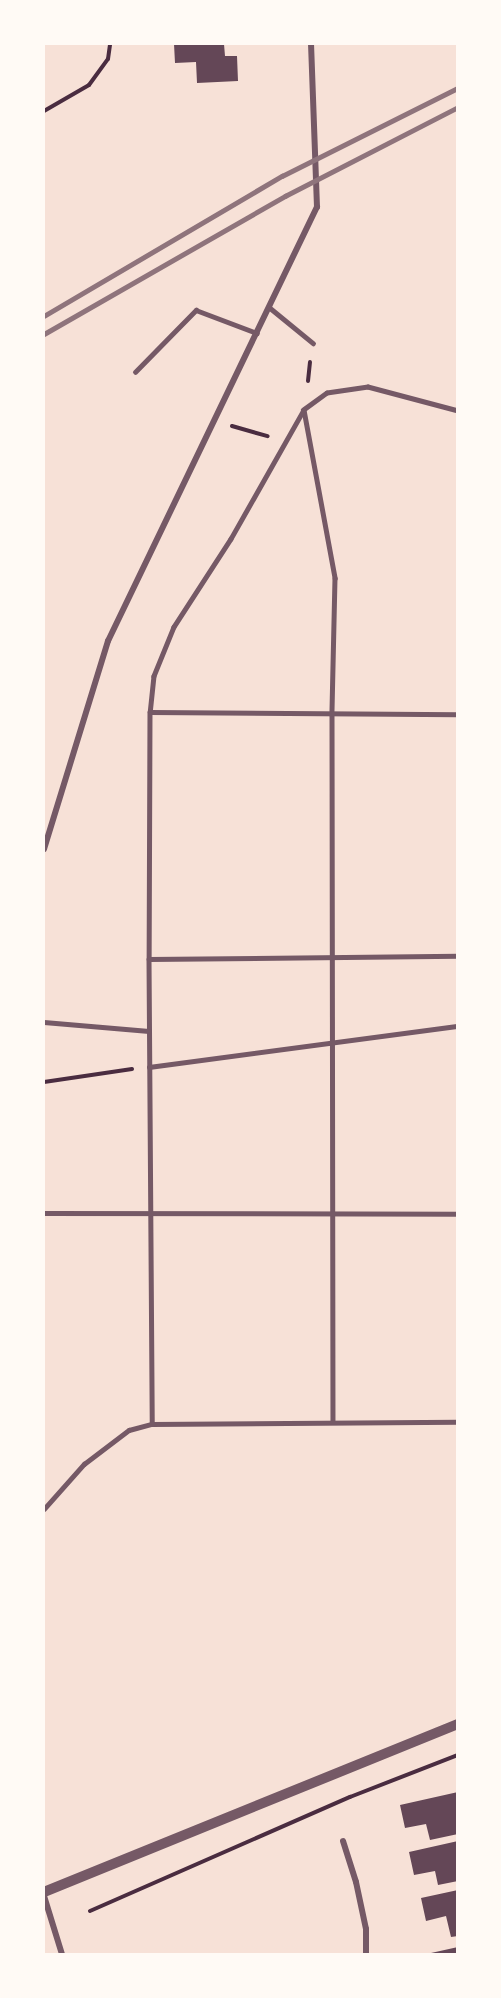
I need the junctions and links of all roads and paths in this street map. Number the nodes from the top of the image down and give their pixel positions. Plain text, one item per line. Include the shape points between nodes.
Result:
1 (110, 44) edge
2 (311, 44) edge
3 (44, 111) edge
4 (269, 307) junction
5 (257, 333) junction
6 (313, 344) joint
7 (135, 372) dead end
8 (304, 410) junction
9 (458, 411) edge
10 (214, 421) junction
11 (286, 441) junction
12 (150, 712) junction
13 (333, 714) junction
14 (458, 714) edge
15 (44, 849) edge
16 (458, 956) edge
17 (148, 959) junction
18 (333, 959) junction
19 (44, 1022) edge
20 (458, 1026) edge
21 (149, 1031) junction
22 (333, 1043) junction
23 (149, 1067) junction
24 (44, 1082) edge
25 (44, 1213) edge
26 (333, 1214) junction
27 (458, 1214) edge
28 (150, 1215) junction
29 (333, 1422) junction
30 (458, 1422) edge
31 (152, 1424) junction
32 (44, 1509) edge
33 (458, 1724) edge
34 (458, 1755) edge
35 (342, 1841) dead end
36 (44, 1894) edge
37 (90, 1911) dead end
38 (62, 1954) edge
39 (366, 1954) edge

1 - 3 path via 108,59 89,85
2 - 4 street via 318,207
4 - 5 street
4 - 6 lane
5 - 7 lane via 196,310
5 - 10 street
6 - 8 path
8 - 9 lane via 327,393 368,387
8 - 11 lane
8 - 13 lane via 335,578
10 - 11 path
10 - 15 street via 108,641
11 - 12 lane via 174,627 154,676
12 - 13 lane
12 - 17 lane
13 - 14 lane
13 - 18 lane
16 - 18 lane
17 - 18 lane
17 - 21 lane
18 - 22 lane
19 - 21 lane
20 - 22 lane
21 - 23 lane
22 - 23 lane
22 - 26 lane
23 - 24 path
23 - 28 lane
25 - 28 lane
26 - 27 lane
26 - 28 lane
26 - 29 lane
28 - 31 lane
29 - 30 lane
29 - 31 lane
31 - 32 lane via 129,1430 84,1464
33 - 36 street
34 - 37 path via 350,1797
35 - 39 street via 366,1929
36 - 38 street

